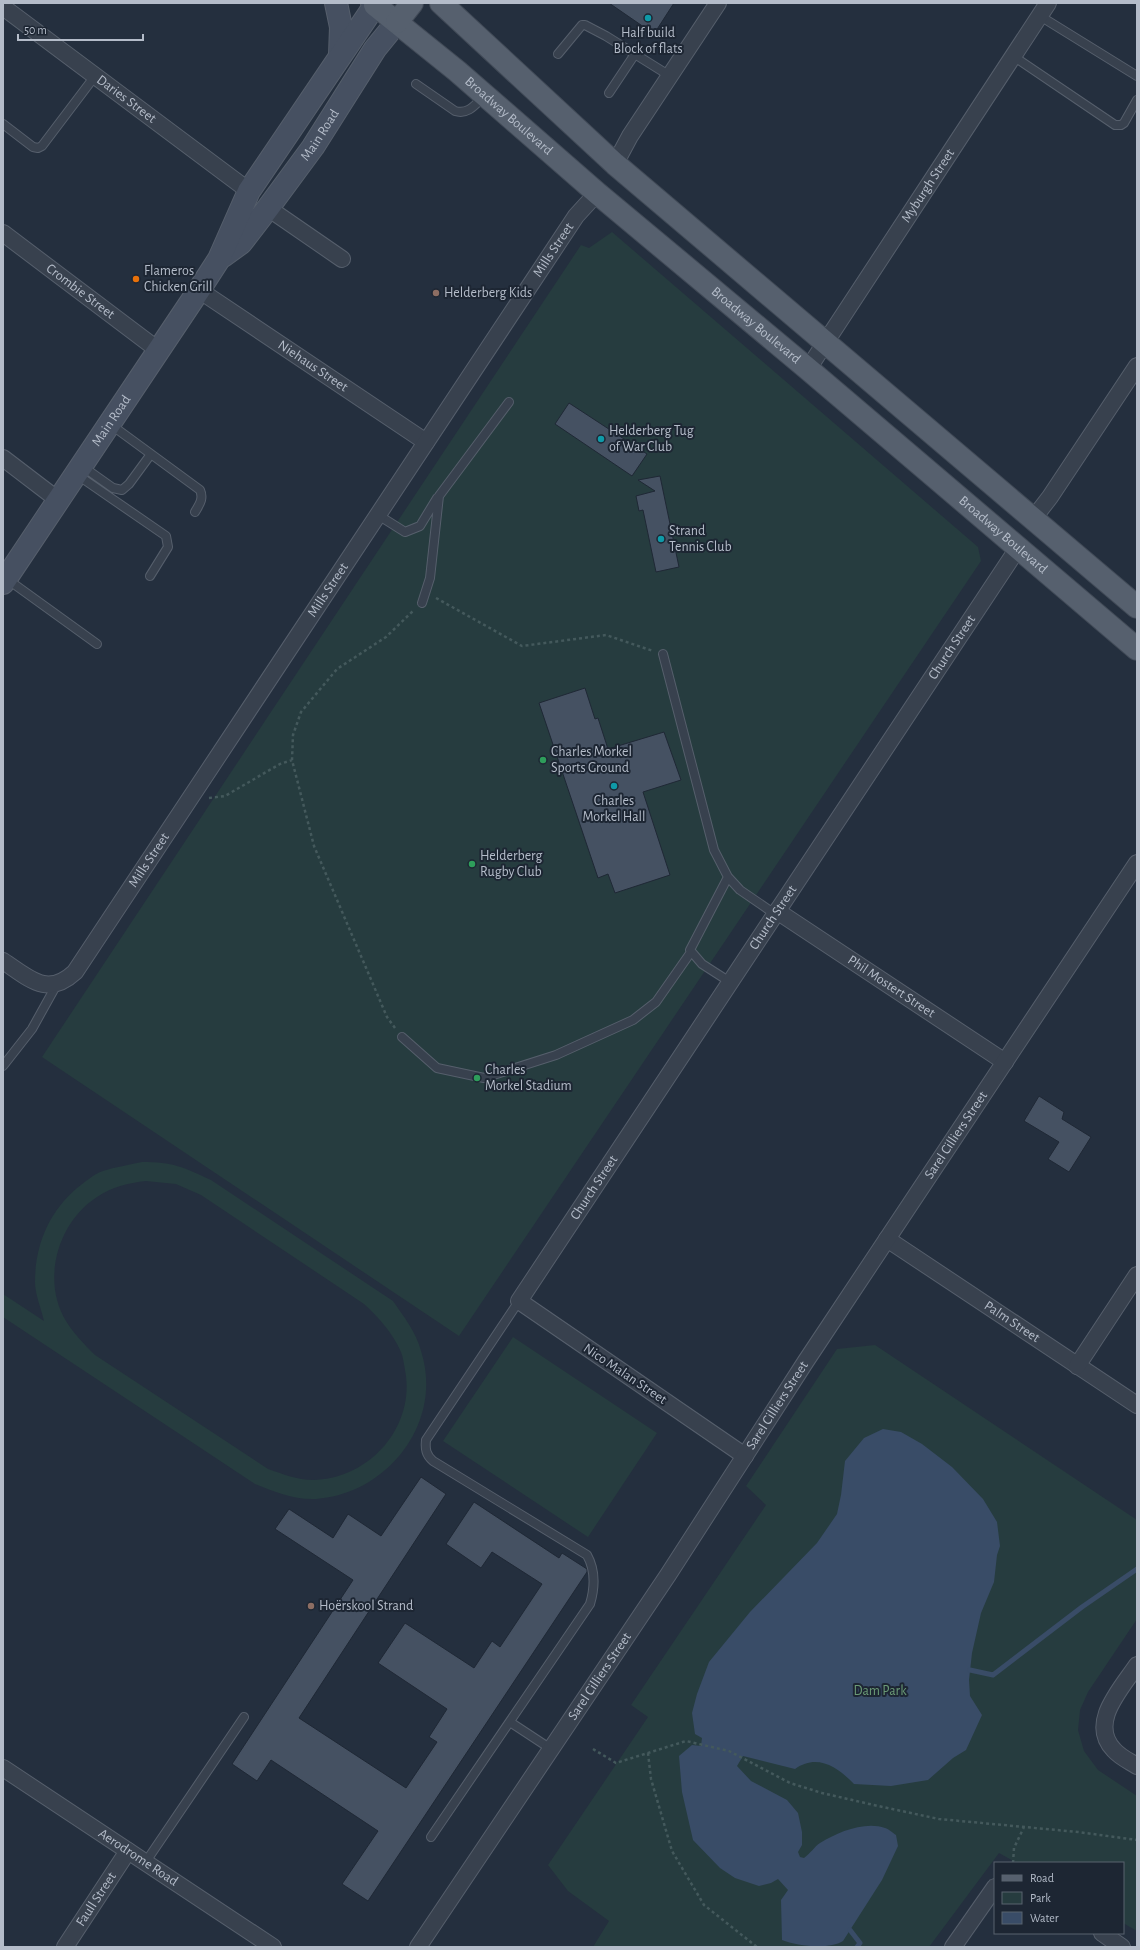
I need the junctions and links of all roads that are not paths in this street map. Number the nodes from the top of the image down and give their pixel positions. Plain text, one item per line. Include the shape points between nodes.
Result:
1 (336, 3) edge
2 (412, 3) edge
3 (441, 3) edge
4 (718, 3) edge
5 (374, 4) edge
6 (3, 6) edge
7 (1044, 9) edge
8 (397, 22) junction
9 (558, 54) dead end
10 (635, 54) junction
11 (340, 55) junction
12 (1013, 56) junction
13 (96, 76) junction
14 (670, 76) junction
15 (1137, 76) edge
16 (416, 84) dead end
17 (609, 92) dead end
18 (485, 95) junction
19 (1137, 100) edge
20 (3, 124) edge
21 (615, 164) junction
22 (249, 191) junction
23 (597, 193) junction
24 (268, 208) junction
25 (3, 233) edge
26 (218, 259) junction
27 (342, 259) dead end
28 (199, 290) junction
29 (824, 343) junction
30 (158, 350) junction
31 (1137, 366) edge
32 (808, 369) junction
33 (509, 402) dead end
34 (109, 424) junction
35 (426, 442) junction
36 (151, 454) junction
37 (3, 458) edge
38 (79, 469) junction
39 (439, 496) junction
40 (58, 500) junction
41 (195, 512) dead end
42 (378, 515) junction
43 (1033, 519) junction
44 (1018, 548) junction
45 (150, 576) dead end
46 (5, 581) edge
47 (422, 603) road end
48 (1137, 607) edge
49 (97, 644) dead end
50 (1137, 649) edge
51 (663, 654) road end
52 (1137, 863) edge
53 (728, 877) junction
54 (776, 912) junction
55 (691, 952) junction
56 (3, 961) edge
57 (730, 982) junction
58 (57, 984) junction
59 (402, 1037) road end
60 (1005, 1062) junction
61 (3, 1066) edge
62 (887, 1239) junction
63 (1137, 1275) edge
64 (519, 1301) junction
65 (1077, 1366) junction
66 (1137, 1405) edge
67 (745, 1456) junction
68 (1137, 1665) edge
69 (244, 1717) dead end
70 (510, 1722) junction
71 (551, 1749) junction
72 (1137, 1766) edge
73 (3, 1768) edge
74 (431, 1836) dead end
75 (128, 1851) junction
76 (145, 1863) junction
77 (994, 1888) edge
78 (1103, 1934) edge
79 (65, 1947) edge
80 (273, 1947) edge
81 (418, 1947) edge
82 (953, 1947) edge
83 (1122, 1947) edge

1 - 11 main road via 341,27
2 - 8 main road, Main Road
3 - 21 main road
4 - 14 street
5 - 8 main road, Broadway Boulevard
5 - 11 main road, Main Road
6 - 13 street, Daries Street
7 - 12 street, Myburgh Street
7 - 15 lane
8 - 18 main road, Broadway Boulevard
8 - 24 main road, Main Road via 375,49 313,147
9 - 10 lane via 574,32 584,24
10 - 14 lane
10 - 17 lane
11 - 22 main road, Main Road
12 - 19 lane via 1114,124 1124,123
12 - 29 street, Myburgh Street
13 - 20 lane via 42,146 33,147
13 - 22 street, Daries Street
14 - 21 street via 630,136
16 - 18 lane via 461,113 467,112
18 - 23 main road, Broadway Boulevard
21 - 29 main road
22 - 26 main road, Main Road
23 - 32 main road, Broadway Boulevard
23 - 35 street, Mills Street via 576,216
24 - 26 main road, Main Road via 241,243
24 - 27 street
25 - 30 street, Crombie Street
26 - 28 main road, Main Road
28 - 30 main road, Main Road
28 - 35 street, Niehaus Street
29 - 32 street, Myburgh Street
29 - 43 main road
30 - 34 main road, Main Road
31 - 43 street
32 - 44 main road, Broadway Boulevard
33 - 39 lane
34 - 36 lane
34 - 38 main road, Main Road
35 - 42 street, Mills Street
36 - 38 lane via 129,484 119,490
36 - 41 lane via 200,490 201,502
37 - 40 street
38 - 40 main road, Main Road
38 - 45 lane via 166,536 168,547
39 - 42 lane via 420,526 405,532
39 - 47 lane via 430,578
40 - 46 main road, Main Road
42 - 58 street, Mills Street via 75,972
43 - 48 main road
44 - 50 main road, Broadway Boulevard
44 - 54 street, Church Street
46 - 49 lane
51 - 53 lane via 714,850
52 - 60 street, Sarel Cilliers Street
53 - 54 lane via 740,890
53 - 55 lane via 690,947
54 - 57 street, Church Street
54 - 60 street, Phil Mostert Street
55 - 57 lane via 702,964
55 - 59 lane via 656,1002 633,1020 556,1055 484,1078 437,1068
56 - 58 street via 37,984
57 - 64 street, Church Street
58 - 61 lane via 32,1029
60 - 62 street, Sarel Cilliers Street
62 - 65 street, Palm Street
62 - 67 street, Sarel Cilliers Street
63 - 65 street
64 - 67 street, Nico Malan Street
64 - 70 lane via 426,1440 425,1448 433,1461 587,1555 591,1563 594,1591 590,1604
65 - 66 street, Palm Street
67 - 71 street, Sarel Cilliers Street
68 - 72 street via 1105,1716 1104,1733 1115,1752
69 - 76 lane
70 - 71 lane
70 - 74 lane
71 - 81 street, Sarel Cilliers Street
73 - 75 street, Aerodrome Road
75 - 76 street, Aerodrome Road
75 - 79 street, Faull Street
76 - 80 street, Aerodrome Road
77 - 82 street
78 - 83 street

